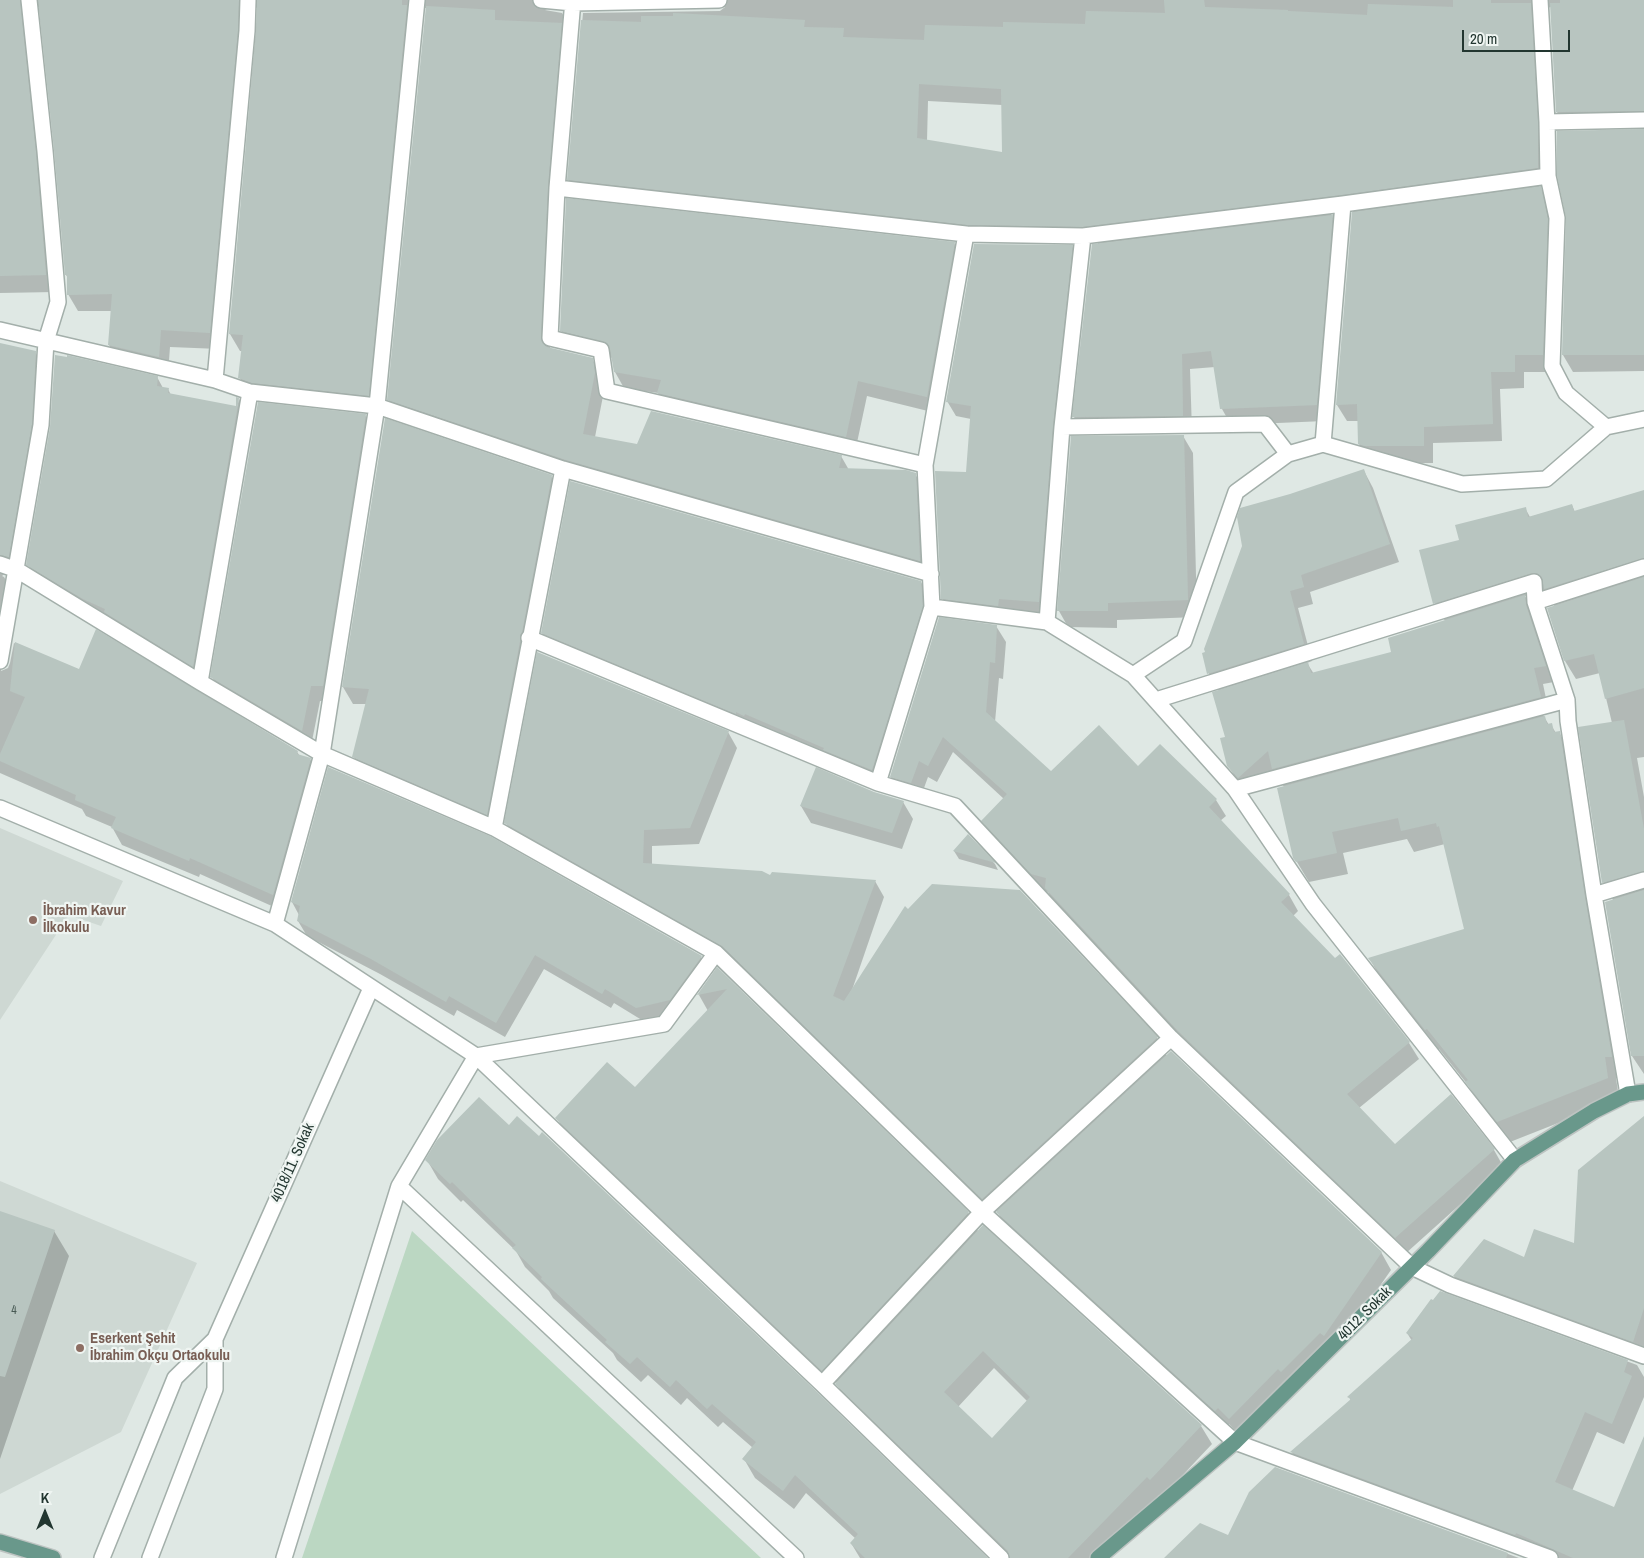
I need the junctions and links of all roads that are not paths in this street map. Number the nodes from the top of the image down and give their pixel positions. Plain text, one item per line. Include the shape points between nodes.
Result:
1 (29, 0) edge
2 (248, 0) edge
3 (416, 0) edge
4 (541, 0) edge
5 (719, 0) edge
6 (1540, 0) edge
7 (573, 1) edge
8 (1644, 120) edge
9 (1547, 122) junction
10 (1548, 176) junction
11 (557, 188) junction
12 (1343, 204) junction
13 (966, 234) junction
14 (1083, 236) junction
15 (0, 330) edge
16 (46, 341) junction
17 (215, 380) junction
18 (250, 392) junction
19 (377, 406) junction
20 (1644, 419) edge
21 (1062, 427) junction
22 (1606, 427) junction
23 (1323, 444) junction
24 (1288, 454) junction
25 (925, 465) junction
26 (563, 469) junction
27 (0, 564) edge
28 (1644, 567) edge
29 (17, 570) junction
30 (931, 574) junction
31 (1535, 602) junction
32 (932, 607) junction
33 (1047, 622) junction
34 (529, 638) junction
35 (0, 661) edge
36 (1133, 675) junction
37 (200, 682) junction
38 (1156, 700) junction
39 (1567, 700) junction
40 (322, 754) junction
41 (878, 784) junction
42 (1235, 789) junction
43 (0, 808) edge
44 (494, 828) junction
45 (1644, 880) edge
46 (1594, 895) junction
47 (275, 924) junction
48 (716, 953) junction
49 (371, 988) junction
50 (1171, 1038) junction
51 (476, 1056) junction
52 (1644, 1092) edge
53 (1628, 1094) junction
54 (1515, 1160) junction
55 (399, 1186) junction
56 (982, 1212) junction
57 (1412, 1267) junction
58 (215, 1338) junction
59 (1644, 1356) edge
60 (822, 1384) junction
61 (1235, 1442) junction
62 (0, 1542) edge
63 (53, 1558) edge
64 (102, 1558) edge
65 (150, 1558) edge
66 (284, 1558) edge
67 (796, 1558) edge
68 (1001, 1558) edge
69 (1098, 1558) edge
70 (1550, 1558) edge

1 - 16 street via 58,302
2 - 17 street
3 - 19 street
4 - 7 street
5 - 7 street
6 - 9 street
7 - 11 street
8 - 9 street
9 - 10 street
10 - 12 street
10 - 22 street via 1557,218 1552,366 1566,393
11 - 13 street
11 - 25 street via 550,338 601,350 606,392
12 - 14 street
12 - 23 street
13 - 14 street
13 - 25 street
14 - 21 street
15 - 16 street
16 - 17 street
16 - 29 street via 41,425
17 - 18 street
18 - 19 street
18 - 37 street
19 - 26 street
19 - 40 street
20 - 22 street
21 - 24 street via 1264,424
21 - 33 street
22 - 23 street via 1546,479 1462,484
23 - 24 street
24 - 36 street via 1236,492 1184,641
25 - 30 street
26 - 30 street
26 - 34 street
27 - 29 street
28 - 31 street
29 - 35 street
29 - 37 street
30 - 32 street
31 - 38 street via 1534,582
31 - 39 street
32 - 33 street
32 - 41 street
33 - 36 street
34 - 41 street
34 - 44 street
36 - 38 street
37 - 40 street
38 - 42 street
39 - 42 street
39 - 46 street
40 - 44 street
40 - 47 street
41 - 50 street via 955,806
42 - 54 street via 1313,904
43 - 47 street
44 - 48 street
45 - 46 street
46 - 53 street
47 - 49 street
48 - 51 street via 664,1024
48 - 56 street
49 - 51 street
49 - 58 street, 4018/11. Sokak
50 - 56 street
50 - 57 street
51 - 55 street
51 - 60 street
52 - 53 main road, 4012. Sokak
53 - 54 main road, 4012. Sokak
54 - 57 main road, 4012. Sokak
55 - 66 street
55 - 67 street
56 - 60 street
56 - 61 street
57 - 59 street via 1450,1285
57 - 61 main road, 4012. Sokak
58 - 64 street, 4018/11. Sokak via 175,1378
58 - 65 street, 4018/11. Sokak via 215,1389
60 - 68 street
61 - 69 main road, 4012. Sokak
61 - 70 street
62 - 63 main road

